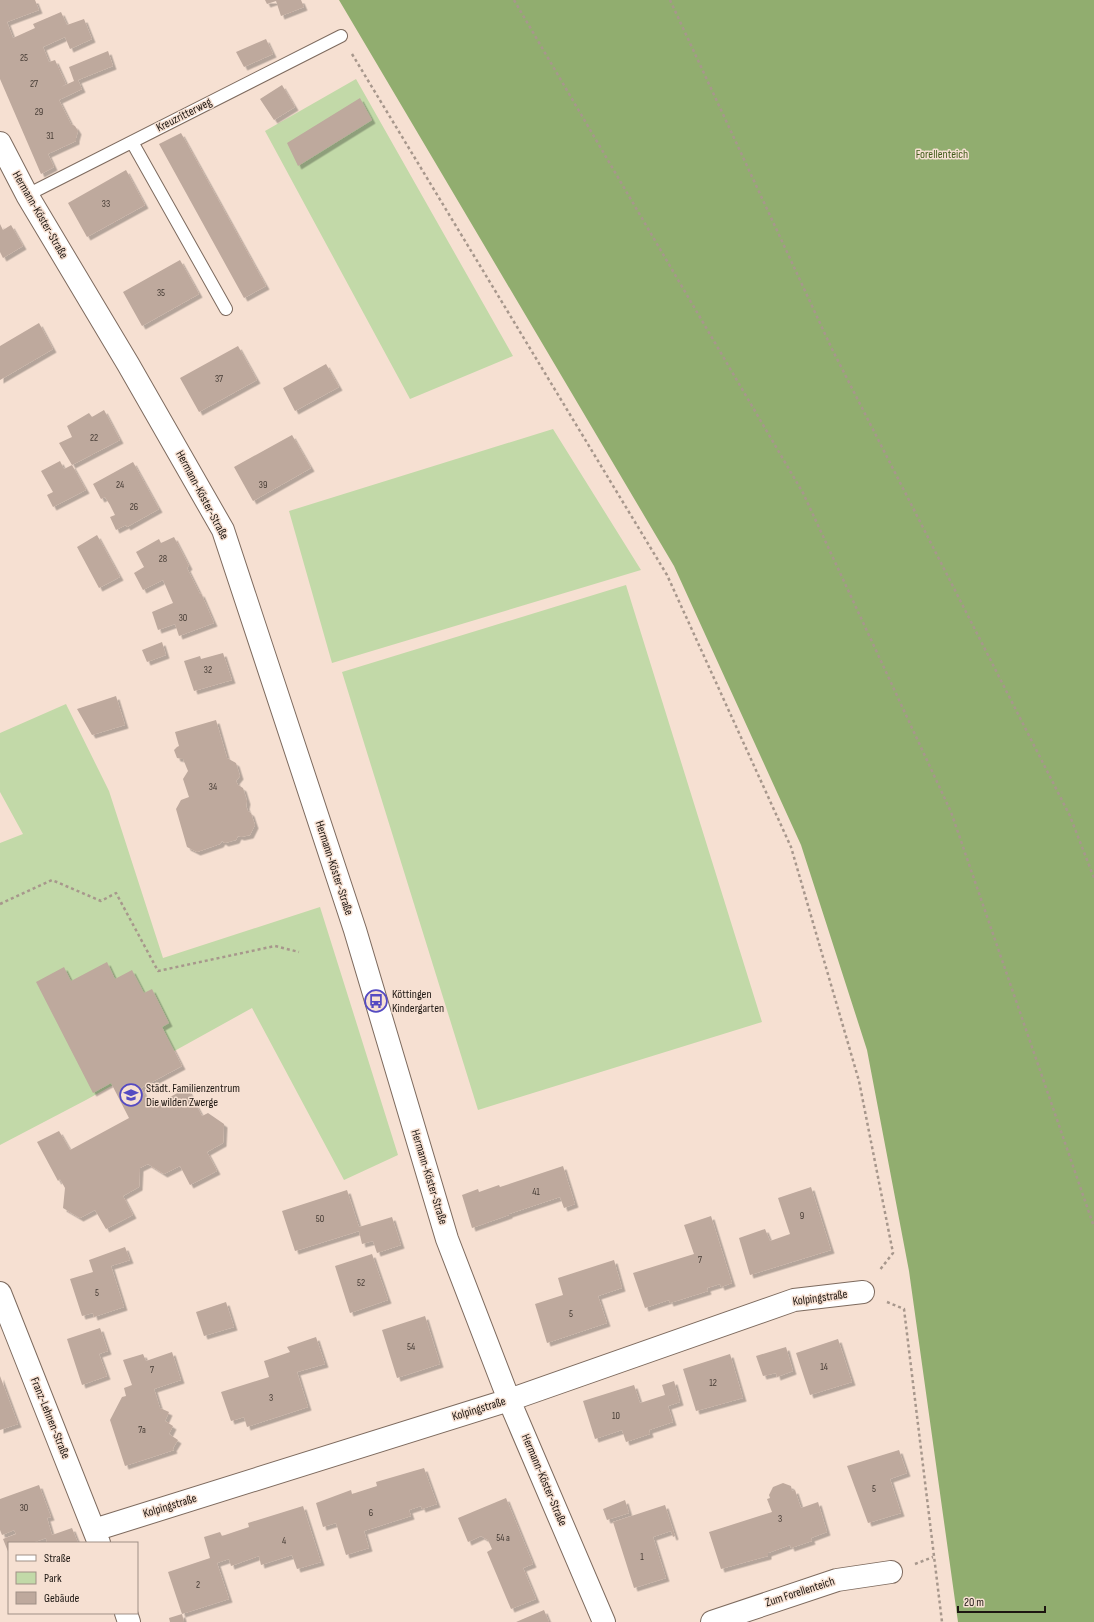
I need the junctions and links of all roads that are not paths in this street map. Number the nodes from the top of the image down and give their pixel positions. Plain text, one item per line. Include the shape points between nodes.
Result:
1 (341, 36) road end
2 (132, 142) junction
3 (0, 143) edge
4 (27, 195) junction
5 (226, 309) dead end
6 (863, 1292) road end
7 (0, 1293) edge
8 (509, 1400) junction
9 (97, 1536) edge
10 (891, 1572) dead end
11 (604, 1622) edge
12 (712, 1622) edge

1 - 2 lane, Kreuzritterweg
2 - 4 lane, Kreuzritterweg
2 - 5 lane
3 - 4 street, Hermann-Köster-Straße
4 - 8 street, Hermann-Köster-Straße via 223,530 355,930 447,1238
6 - 8 street, Kolpingstraße via 794,1300
7 - 9 street, Franz-Lehnen-Straße
8 - 9 street, Kolpingstraße
8 - 11 street, Hermann-Köster-Straße
10 - 12 street, Zum Forellenteich via 837,1580

